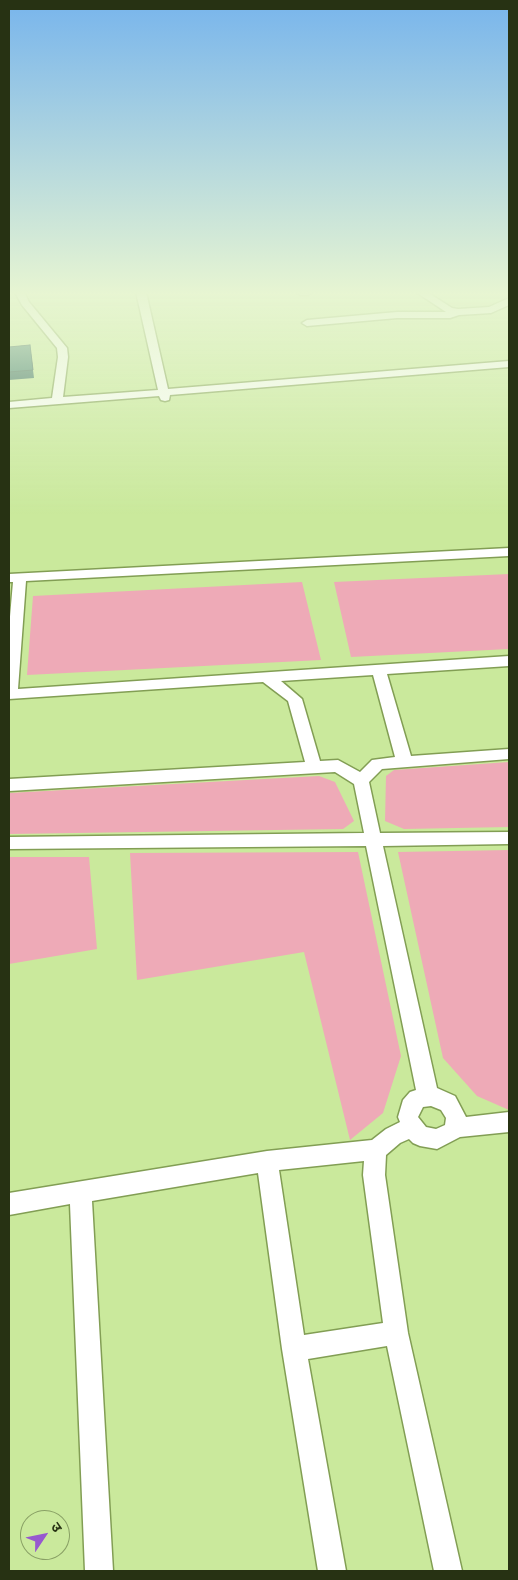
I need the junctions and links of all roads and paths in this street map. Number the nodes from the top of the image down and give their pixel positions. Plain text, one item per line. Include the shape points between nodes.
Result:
1 (62, 366) edge
2 (158, 366) edge
3 (490, 366) edge
4 (509, 369) edge
5 (165, 395) junction
6 (103, 400) junction
7 (57, 401) junction
8 (9, 405) edge
9 (9, 410) edge
10 (509, 552) edge
11 (15, 578) edge
12 (509, 660) edge
13 (379, 670) junction
14 (266, 677) junction
15 (9, 694) edge
16 (509, 754) edge
17 (404, 761) junction
18 (314, 767) junction
19 (361, 781) junction
20 (9, 785) edge
21 (509, 838) edge
22 (373, 840) junction
23 (9, 843) edge
24 (428, 1096) junction
25 (509, 1122) edge
26 (412, 1127) junction
27 (454, 1128) junction
28 (376, 1150) junction
29 (267, 1161) junction
30 (81, 1193) junction
31 (9, 1204) edge
32 (396, 1333) junction
33 (294, 1349) junction
34 (98, 1571) edge
35 (332, 1571) edge
36 (448, 1571) edge

1 - 7 street
2 - 5 street
3 - 5 street
4 - 5 street
5 - 6 street
6 - 7 street
6 - 9 street
7 - 8 street
10 - 11 street
11 - 15 street
12 - 13 street
13 - 14 street
13 - 17 street
14 - 15 street
14 - 18 street via 295,699
16 - 17 street
17 - 19 street via 378,764
18 - 19 street via 338,766
18 - 20 street
19 - 22 street
21 - 22 street
22 - 23 street
22 - 24 street
24 - 26 street via 417,1099 410,1107 408,1117
24 - 27 street via 443,1100 452,1107 456,1117
25 - 27 street
26 - 27 street via 420,1136 432,1140 448,1136
26 - 28 street via 393,1136
28 - 29 street
28 - 32 street via 374,1176
29 - 30 street
29 - 33 street
30 - 31 street
30 - 34 street
32 - 33 street
32 - 36 street
33 - 35 street

